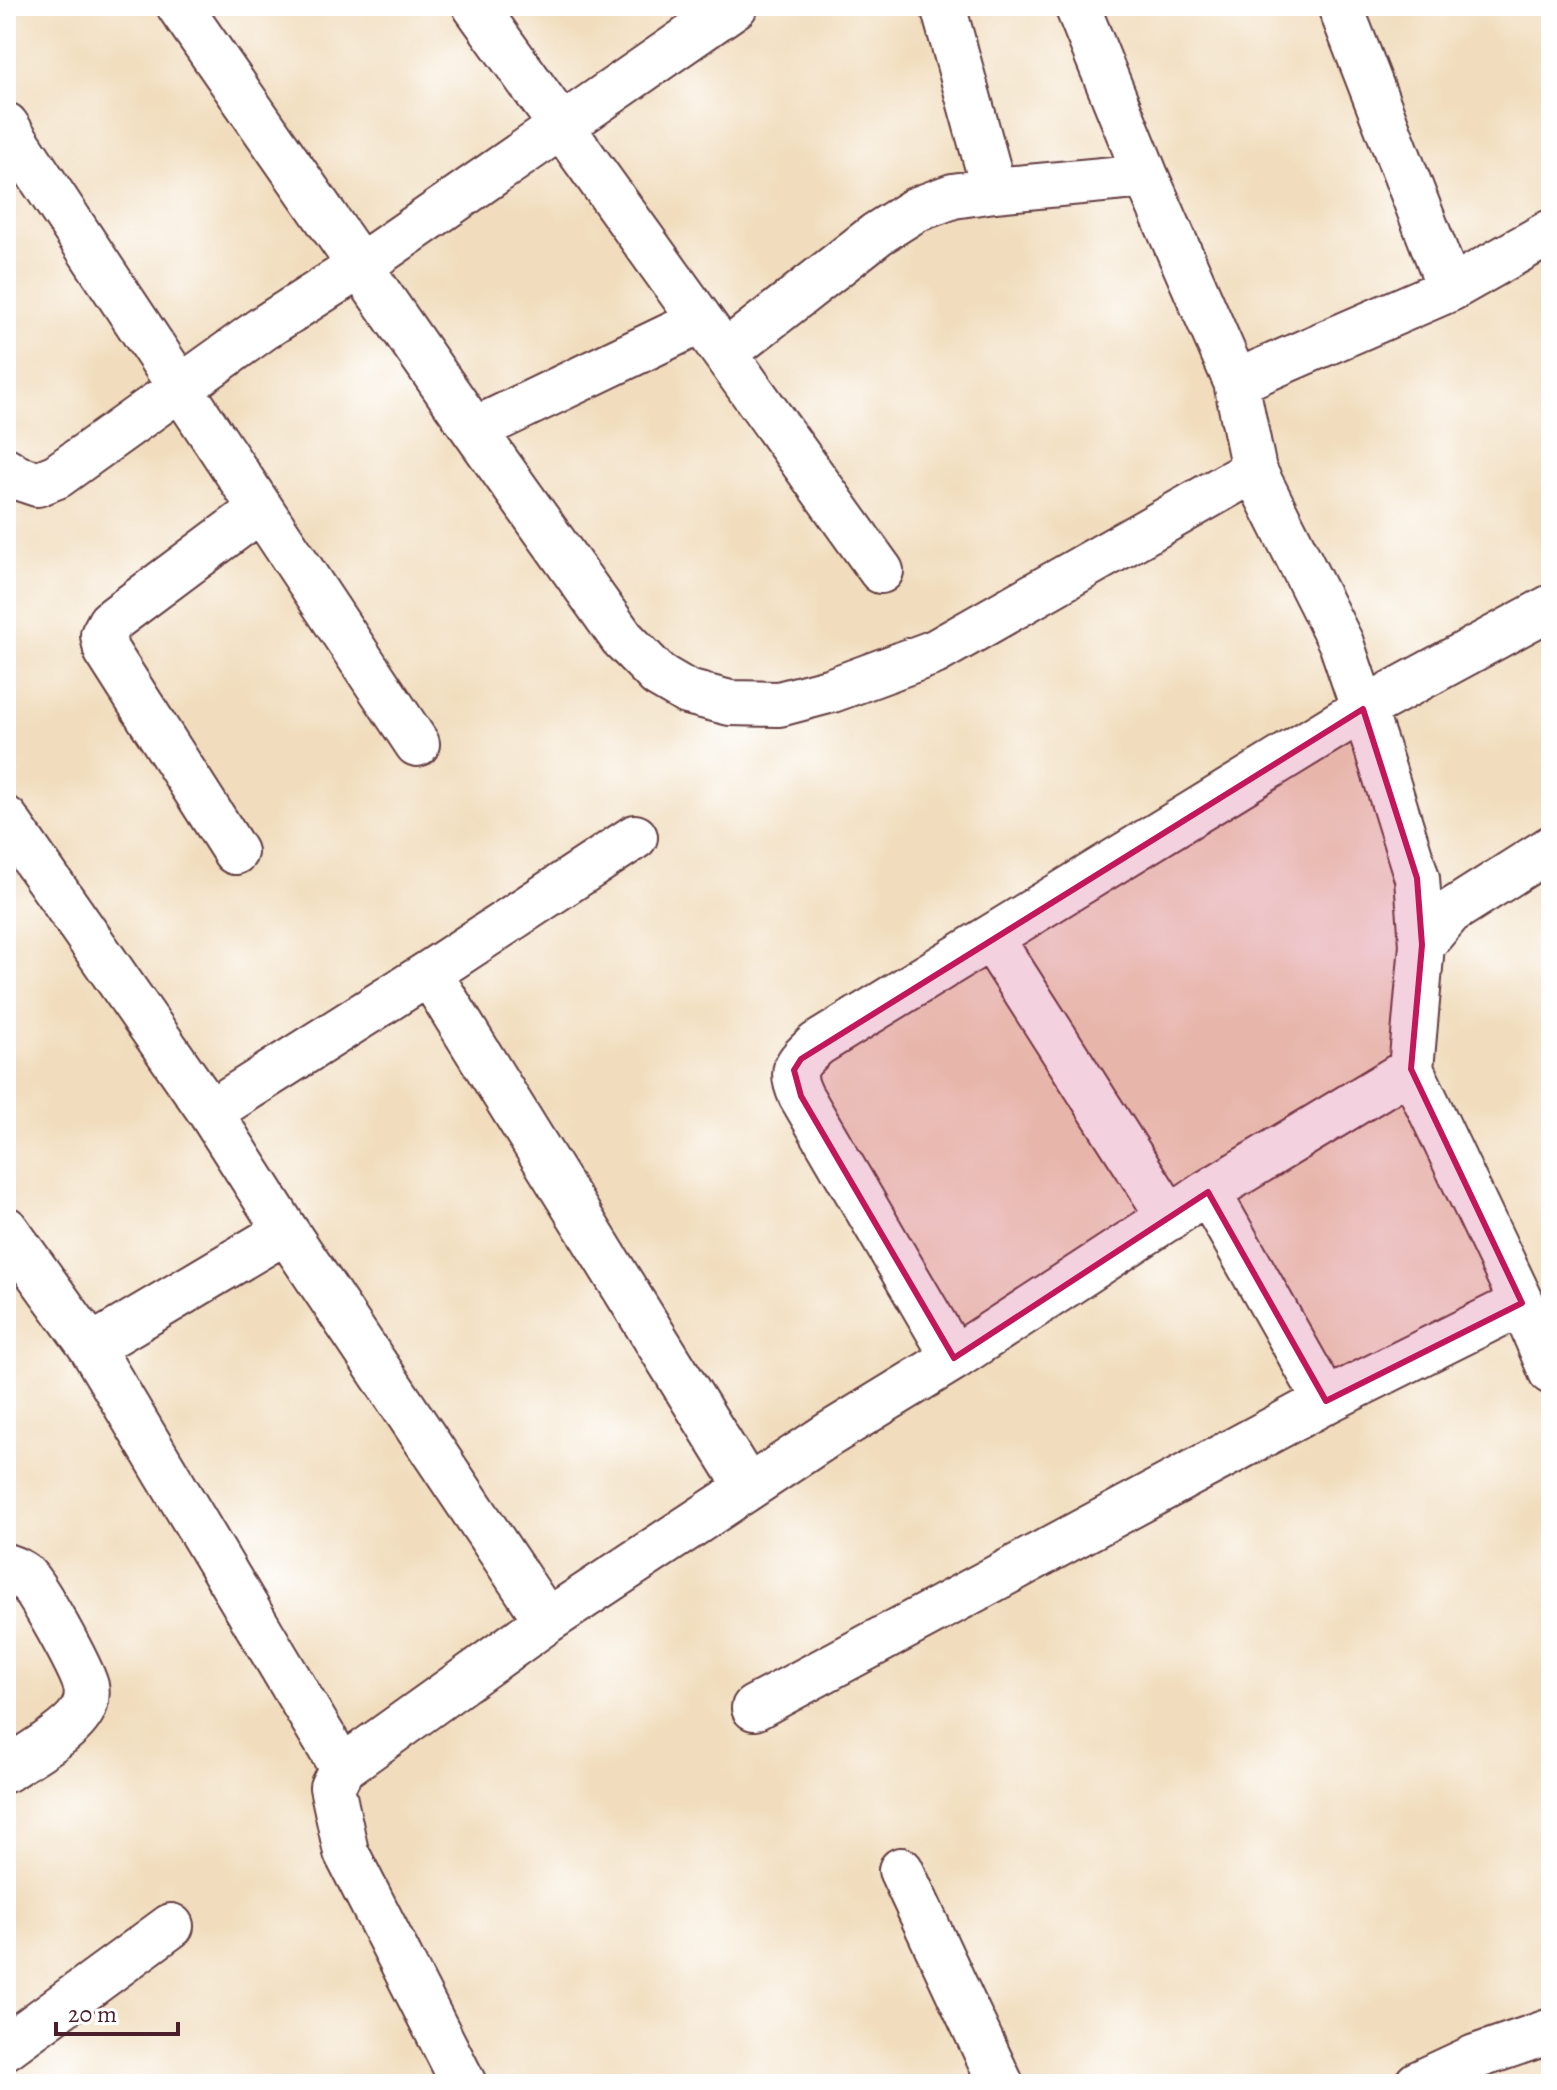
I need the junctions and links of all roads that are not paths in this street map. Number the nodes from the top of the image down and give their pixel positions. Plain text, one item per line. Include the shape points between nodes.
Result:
1 (179, 6) edge
2 (475, 6) edge
3 (735, 6) edge
4 (943, 6) edge
5 (1077, 6) edge
6 (1340, 6) edge
7 (6, 125) edge
8 (562, 128) junction
9 (1146, 176) junction
10 (994, 190) junction
11 (1551, 232) edge
12 (360, 266) junction
13 (1450, 289) junction
14 (713, 337) junction
15 (1236, 382) junction
16 (181, 388) junction
17 (474, 430) junction
18 (6, 470) edge
19 (1254, 470) junction
20 (261, 509) junction
21 (881, 571) dead end
22 (1551, 607) edge
23 (1363, 709) junction
24 (417, 744) dead end
25 (6, 819) edge
26 (635, 837) dead end
27 (1551, 848) edge
28 (235, 852) dead end
29 (991, 938) junction
30 (1422, 945) junction
31 (429, 973) junction
32 (1411, 1069) junction
33 (210, 1112) junction
34 (1208, 1192) junction
35 (1170, 1218) junction
36 (6, 1229) edge
37 (286, 1231) junction
38 (1522, 1303) junction
39 (91, 1347) junction
40 (954, 1358) junction
41 (1551, 1372) edge
42 (1326, 1401) junction
43 (748, 1488) junction
44 (6, 1566) edge
45 (547, 1621) junction
46 (754, 1708) dead end
47 (342, 1768) junction
48 (6, 1770) edge
49 (901, 1870) dead end
50 (171, 1926) dead end
51 (1551, 2031) edge
52 (6, 2047) edge
53 (464, 2084) edge
54 (1001, 2084) edge
55 (1417, 2084) edge

1 - 12 street
2 - 8 street
3 - 8 street
4 - 10 street
5 - 9 street
6 - 13 street
7 - 16 street
8 - 12 street
8 - 14 street
9 - 10 street
9 - 15 street
10 - 14 street via 953,196 915,210
11 - 13 street
12 - 16 street
12 - 17 street
13 - 15 street
14 - 17 street
14 - 21 street
15 - 19 street
16 - 18 street via 57,476 37,484
16 - 20 street
17 - 19 street via 622,638 658,675 687,692 730,703 779,704 935,652
19 - 23 street via 1341,643
20 - 24 street
20 - 28 street via 110,622 103,635 106,650
22 - 23 street
23 - 29 street
23 - 30 street via 1417,878
25 - 33 street
26 - 31 street
27 - 30 street via 1450,912
29 - 35 street
29 - 40 street via 817,1044 794,1070 801,1096
30 - 32 street
31 - 33 street
31 - 43 street
32 - 34 street
32 - 38 street
33 - 37 street
34 - 35 street
34 - 42 street
35 - 40 street
36 - 39 street
37 - 39 street
37 - 45 street
38 - 41 street
38 - 42 street
39 - 47 street
40 - 43 street
42 - 46 street
43 - 45 street
44 - 48 street via 24,1575 34,1588 87,1690 77,1718
45 - 47 street
47 - 53 street via 332,1787 346,1852
49 - 54 street
50 - 52 street
51 - 55 street

